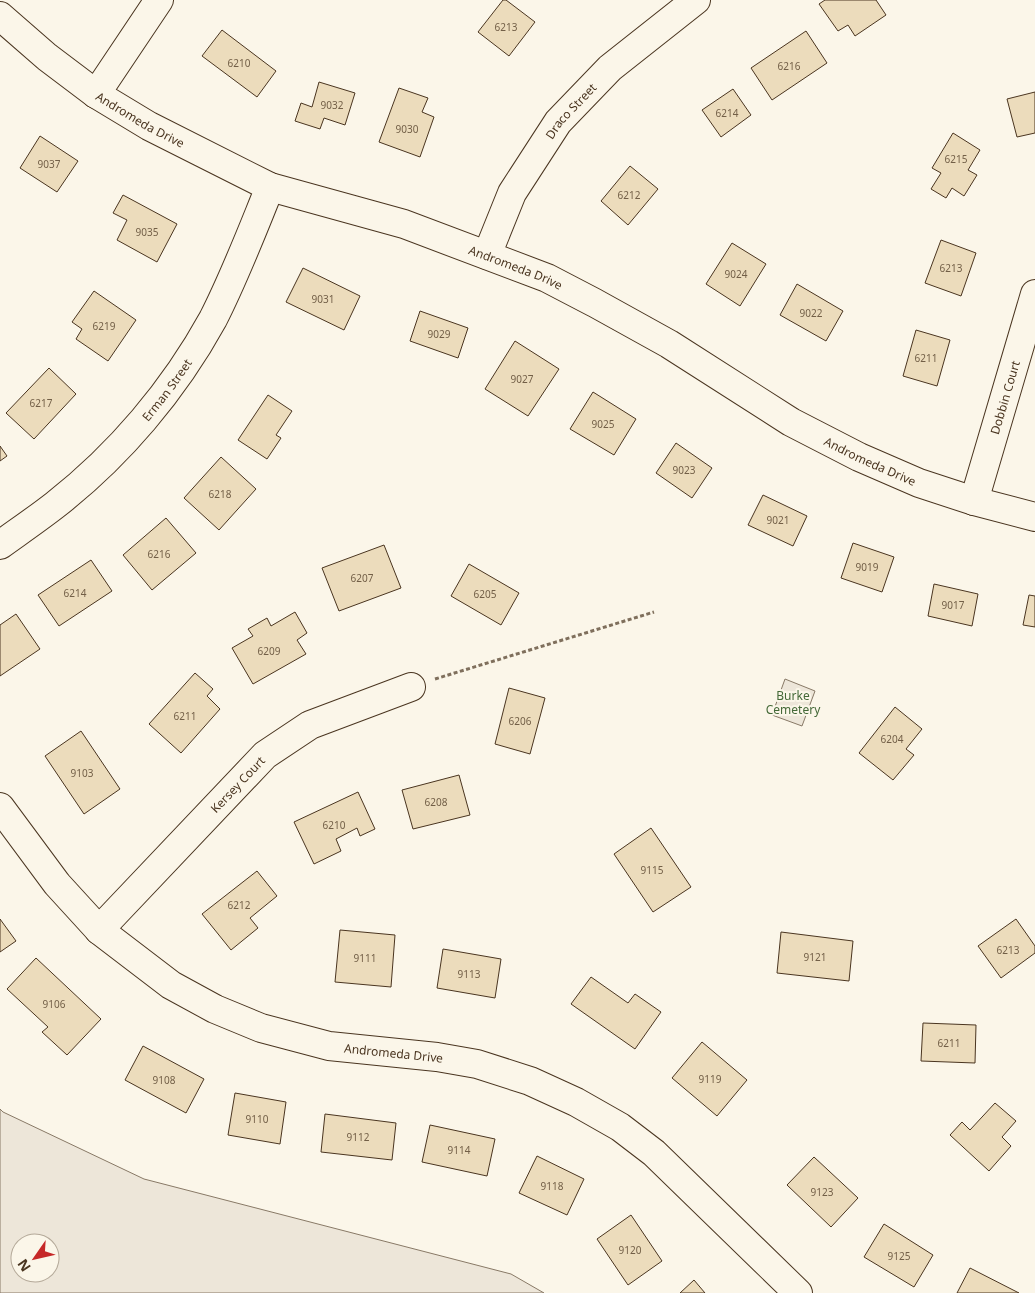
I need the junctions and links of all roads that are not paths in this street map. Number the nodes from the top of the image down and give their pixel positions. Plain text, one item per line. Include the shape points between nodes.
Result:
1 (159, 0) edge
2 (696, 0) edge
3 (0, 16) edge
4 (96, 94) junction
5 (270, 187) junction
6 (487, 255) junction
7 (1035, 294) edge
8 (974, 501) junction
9 (1035, 517) edge
10 (0, 545) edge
11 (411, 686) road end
12 (0, 806) edge
13 (99, 930) junction
14 (798, 1293) edge

1 - 4 street
2 - 6 street, Draco Street via 610,68 558,122 512,193
3 - 4 street, Andromeda Drive
4 - 5 street, Andromeda Drive via 149,126
5 - 6 street, Andromeda Drive via 404,224
5 - 10 street, Erman Street via 212,320 178,375 142,423 56,505
6 - 8 street, Andromeda Drive via 547,278 595,302 791,422 859,457 919,483
7 - 8 street, Dobbin Court
8 - 9 street, Andromeda Drive
11 - 13 street, Kersey Court via 310,725 265,755
12 - 13 street, Andromeda Drive via 57,884
13 - 14 street, Andromeda Drive via 171,986 261,1028 329,1046 437,1056 477,1064 530,1081 576,1102 620,1127 654,1153

